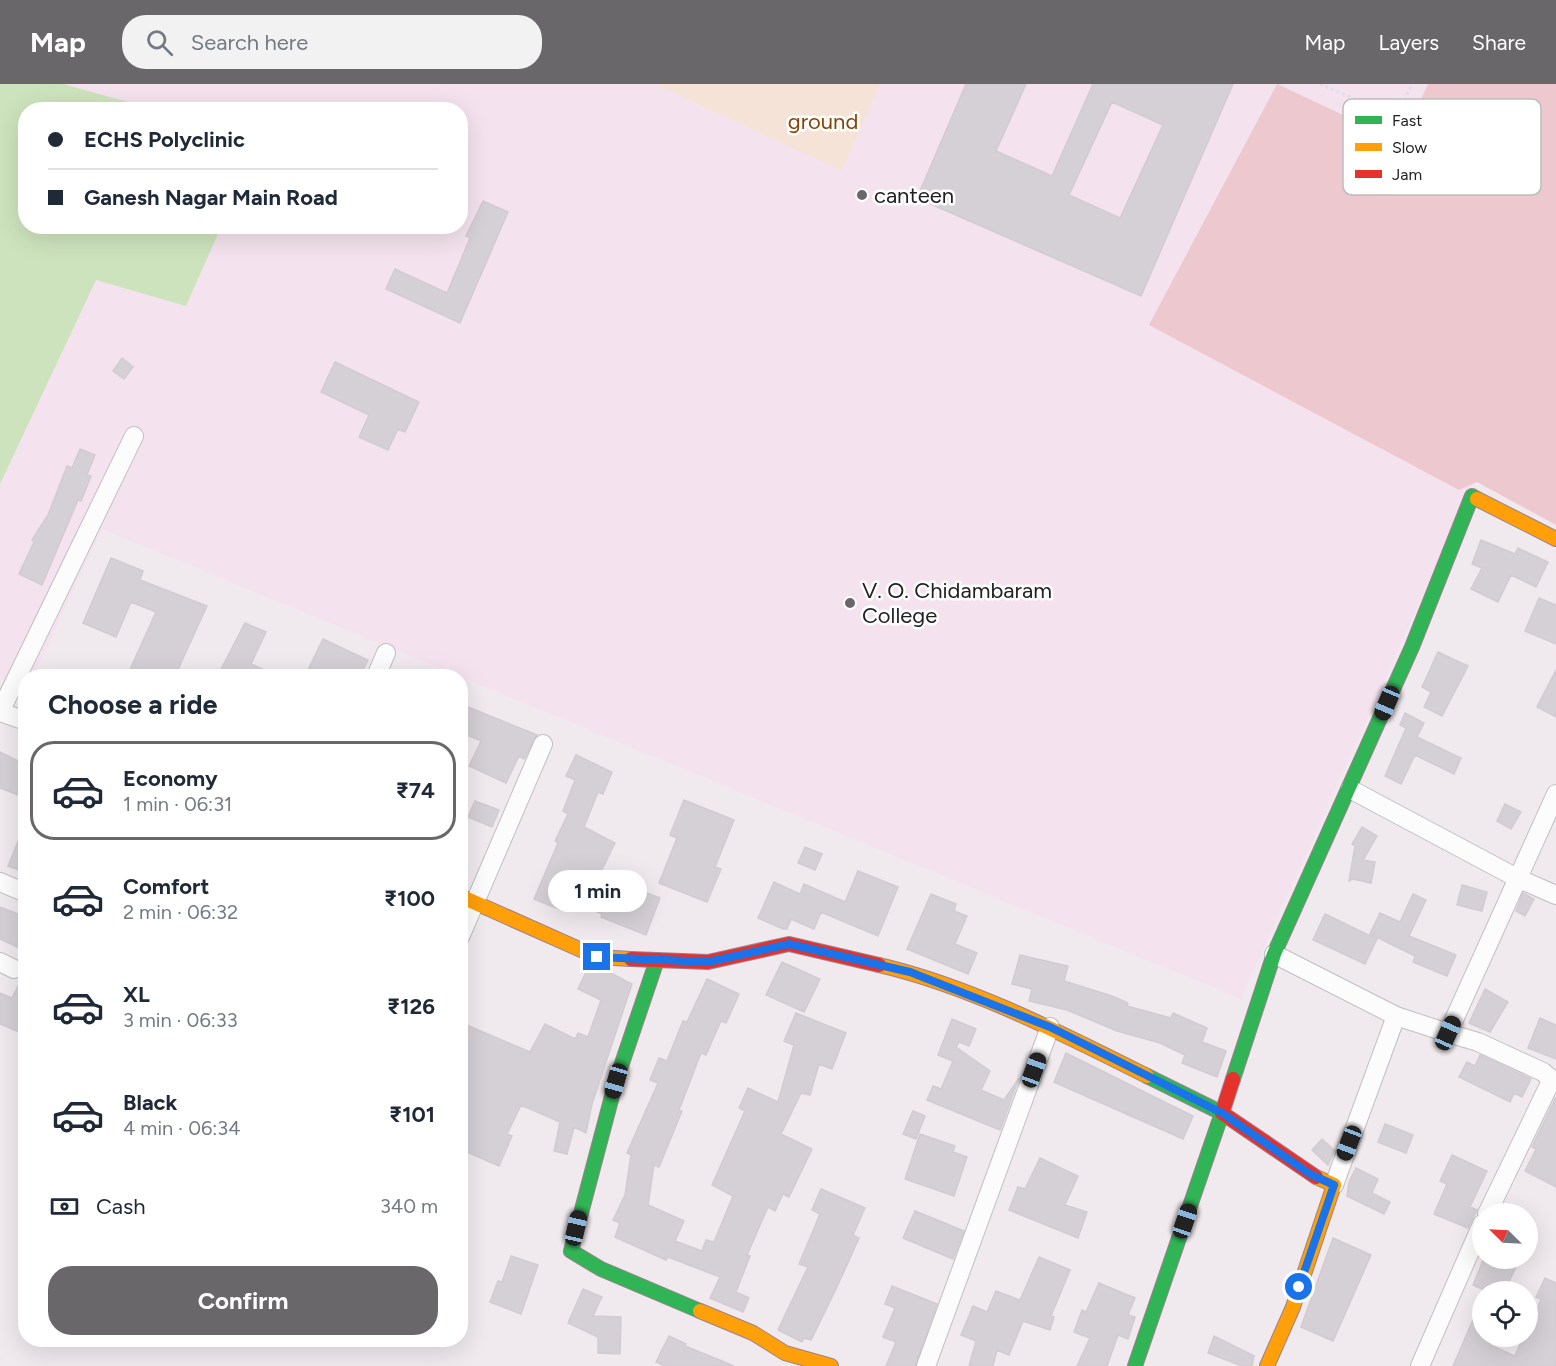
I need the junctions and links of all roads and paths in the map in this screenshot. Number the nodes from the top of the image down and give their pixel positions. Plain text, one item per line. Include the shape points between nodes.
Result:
1 (1320, 84) edge
2 (1412, 84) edge
3 (1355, 99) edge
4 (1405, 99) edge
5 (134, 436) dead end
6 (1556, 539) edge
7 (386, 653) dead end
8 (21, 669) edge
9 (379, 669) edge
10 (18, 675) edge
11 (0, 712) edge
12 (18, 718) edge
13 (543, 744) dead end
14 (1350, 789) junction
15 (1556, 794) edge
16 (1516, 878) junction
17 (0, 882) edge
18 (18, 890) edge
19 (1556, 895) edge
20 (468, 900) edge
21 (1274, 954) junction
22 (657, 960) junction
23 (1396, 1016) junction
24 (1050, 1027) junction
25 (1448, 1033) junction
26 (1554, 1082) edge
27 (1222, 1113) junction
28 (1334, 1185) junction
29 (1493, 1203) edge
30 (1472, 1247) edge
31 (831, 1366) edge
32 (926, 1366) edge
33 (1135, 1366) edge
34 (1268, 1366) edge
35 (1420, 1366) edge

1 - 3 path
2 - 4 path
5 - 8 street
6 - 14 street via 1472,496
7 - 9 street
10 - 11 street
11 - 12 street
13 - 20 street
14 - 16 street
14 - 21 street
15 - 16 street
16 - 19 street
16 - 25 street
17 - 18 street
20 - 22 street via 597,957
21 - 23 street
21 - 27 street
22 - 24 street via 708,962 789,944 910,972
22 - 31 street via 616,1081 571,1251 601,1269 753,1333 785,1353
23 - 25 street
23 - 28 street
24 - 27 street
24 - 32 street
25 - 26 street via 1544,1072
26 - 29 street
27 - 28 street via 1310,1174
27 - 33 street
28 - 34 street via 1293,1307
30 - 35 street

